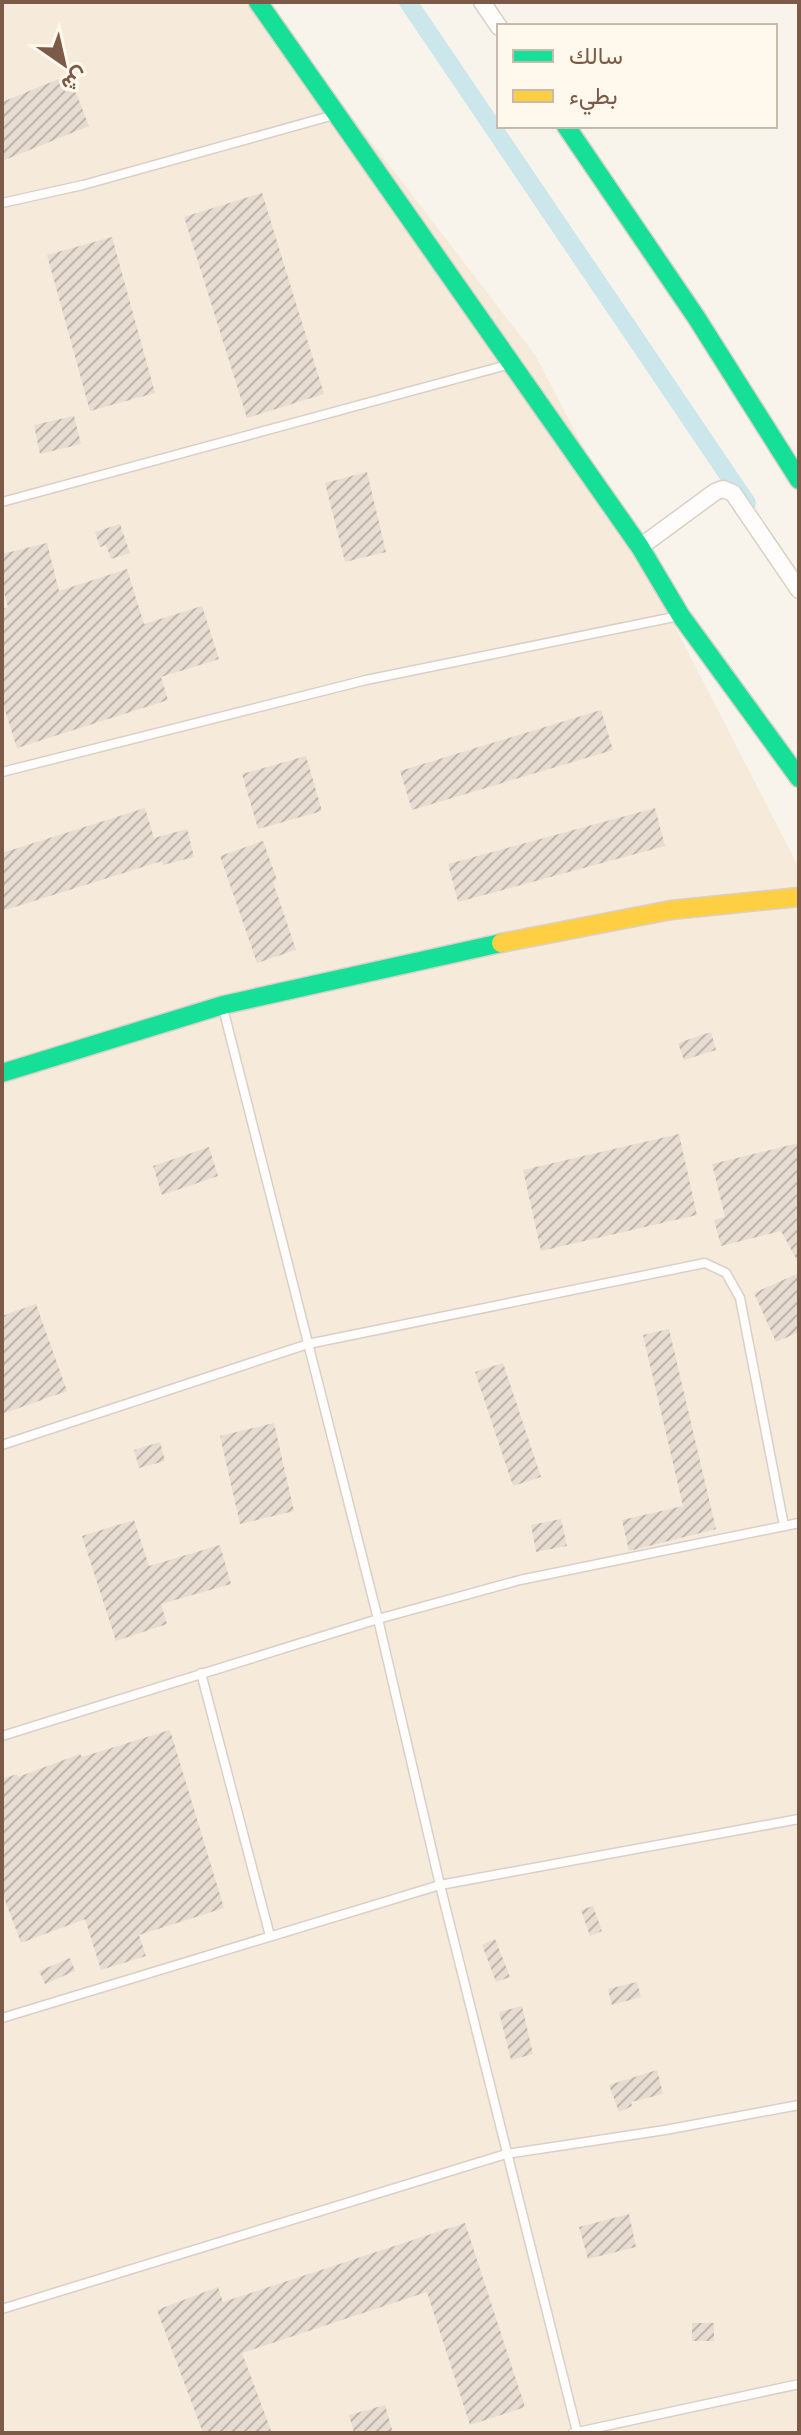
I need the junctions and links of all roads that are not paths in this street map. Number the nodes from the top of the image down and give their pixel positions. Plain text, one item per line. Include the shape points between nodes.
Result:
1 (258, 2) edge
2 (482, 2) edge
3 (497, 24) edge
4 (337, 114) junction
5 (567, 128) edge
6 (2, 203) edge
7 (512, 363) junction
8 (799, 480) edge
9 (2, 502) edge
10 (640, 547) junction
11 (799, 590) edge
12 (681, 616) junction
13 (2, 772) edge
14 (799, 778) edge
15 (799, 897) edge
16 (223, 1005) junction
17 (2, 1073) edge
18 (308, 1344) junction
19 (2, 1445) edge
20 (799, 1523) edge
21 (784, 1526) junction
22 (378, 1619) junction
23 (201, 1673) junction
24 (2, 1736) edge
25 (799, 1819) edge
26 (440, 1885) junction
27 (270, 1936) junction
28 (2, 2018) edge
29 (799, 2105) edge
30 (506, 2154) junction
31 (2, 2309) edge
32 (799, 2384) edge
33 (574, 2432) edge

1 - 4 street
2 - 3 street
4 - 6 lane
4 - 7 street
5 - 8 street
7 - 9 lane
7 - 10 street
10 - 11 street via 723,489 733,493
10 - 12 street
12 - 13 lane via 366,680
12 - 14 street
15 - 16 street via 671,910
16 - 17 street
16 - 18 lane
18 - 19 lane
18 - 21 lane via 705,1263 726,1273 740,1298
18 - 22 lane
20 - 21 lane
21 - 22 lane via 520,1580
22 - 23 lane
22 - 26 lane
23 - 24 lane
23 - 27 lane
25 - 26 lane
26 - 27 lane
26 - 30 lane
27 - 28 lane
29 - 30 lane
30 - 31 lane
30 - 33 lane
32 - 33 lane

